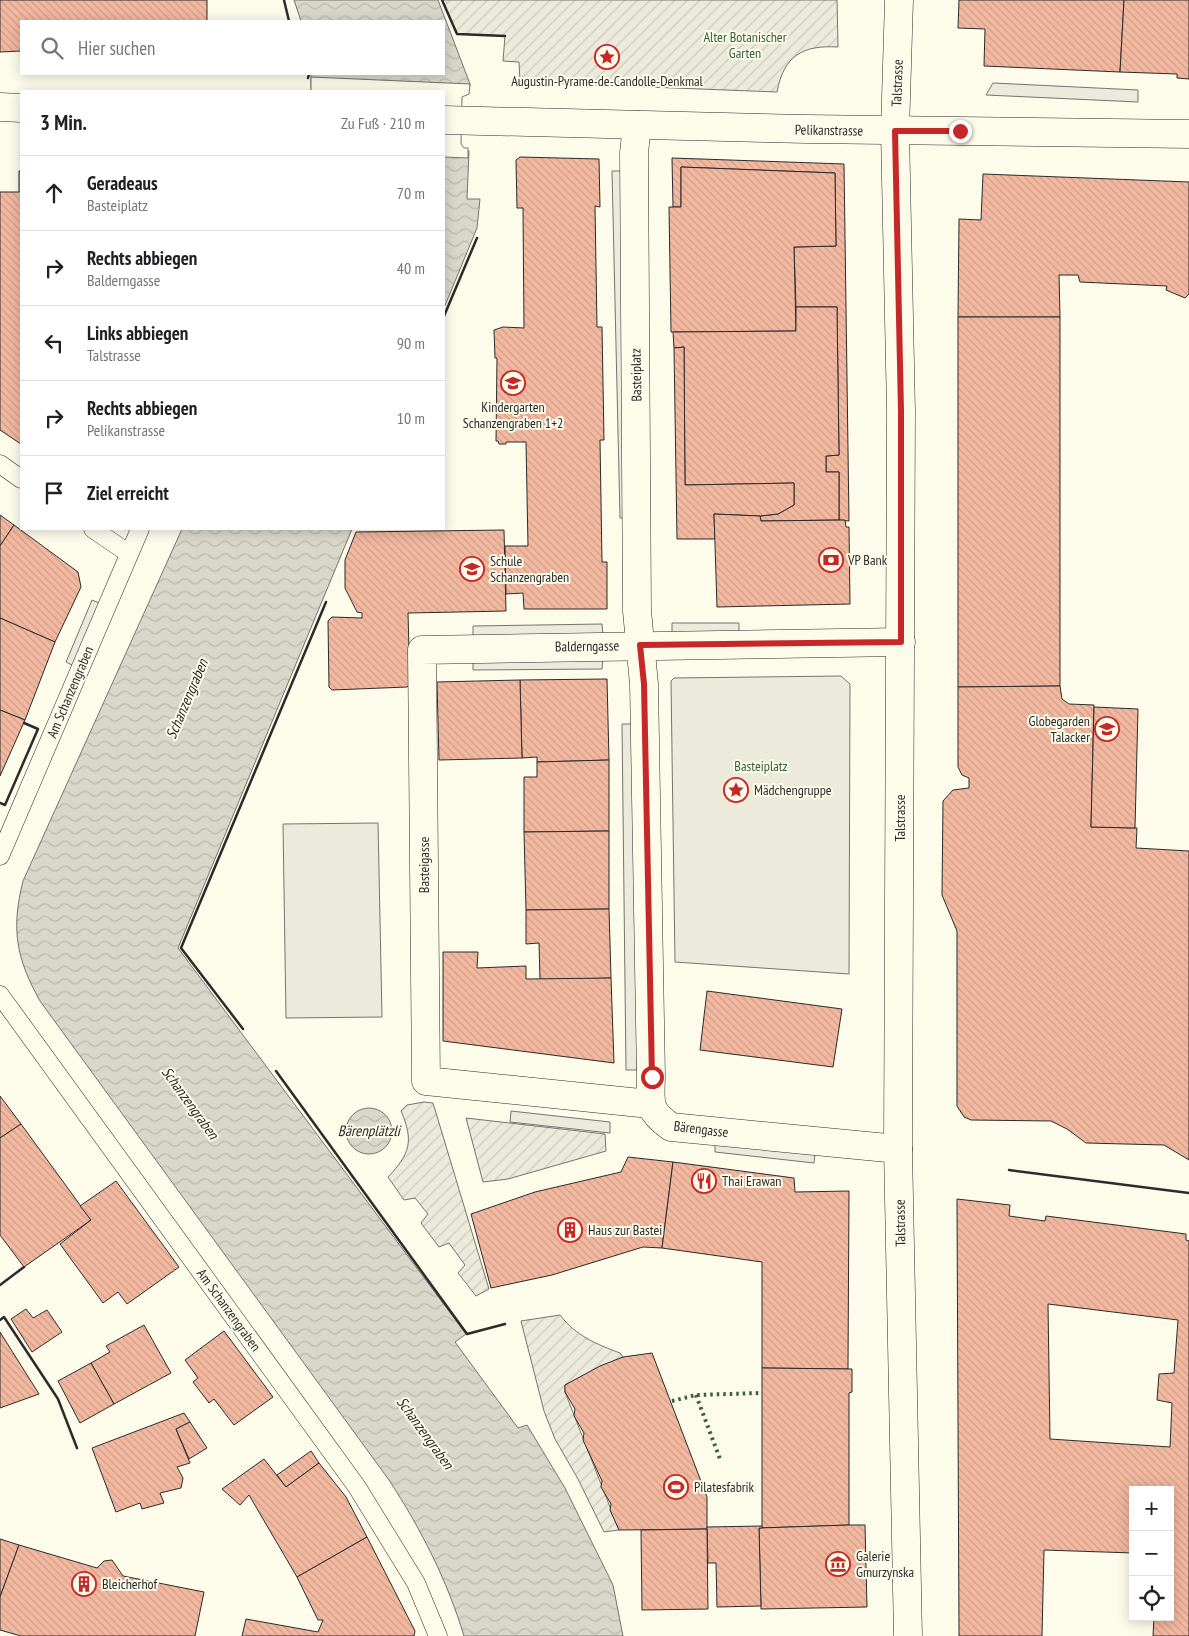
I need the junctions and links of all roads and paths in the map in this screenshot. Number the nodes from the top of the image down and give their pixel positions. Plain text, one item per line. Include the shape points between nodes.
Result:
1 (899, 0) edge
2 (0, 107) edge
3 (20, 108) edge
4 (456, 121) edge
5 (637, 126) junction
6 (895, 131) junction
7 (1189, 134) edge
8 (0, 464) edge
9 (20, 478) edge
10 (94, 530) edge
11 (140, 530) edge
12 (128, 553) junction
13 (901, 642) junction
14 (640, 645) junction
15 (422, 650) joint
16 (0, 856) edge
17 (0, 996) edge
18 (650, 1104) junction
19 (898, 1149) junction
20 (438, 1636) edge
21 (908, 1636) edge

1 - 6 street, Talstrasse
2 - 3 street
4 - 5 street, Pelikanstrasse
5 - 6 street, Pelikanstrasse
5 - 14 street, Basteiplatz via 634,153 637,611
6 - 7 street, Pelikanstrasse
6 - 13 street, Talstrasse via 901,411
8 - 9 lane
10 - 12 lane
11 - 12 lane, Am Schanzengraben
12 - 16 lane, Am Schanzengraben
13 - 14 street, Balderngasse
13 - 19 street, Talstrasse
14 - 15 street, Balderngasse
14 - 18 street, Basteiplatz via 644,694
15 - 18 street, Basteigasse via 426,1081
17 - 20 lane, Am Schanzengraben via 357,1488 416,1583
18 - 19 street, Bärengasse via 656,1117 670,1127
19 - 21 street, Talstrasse

